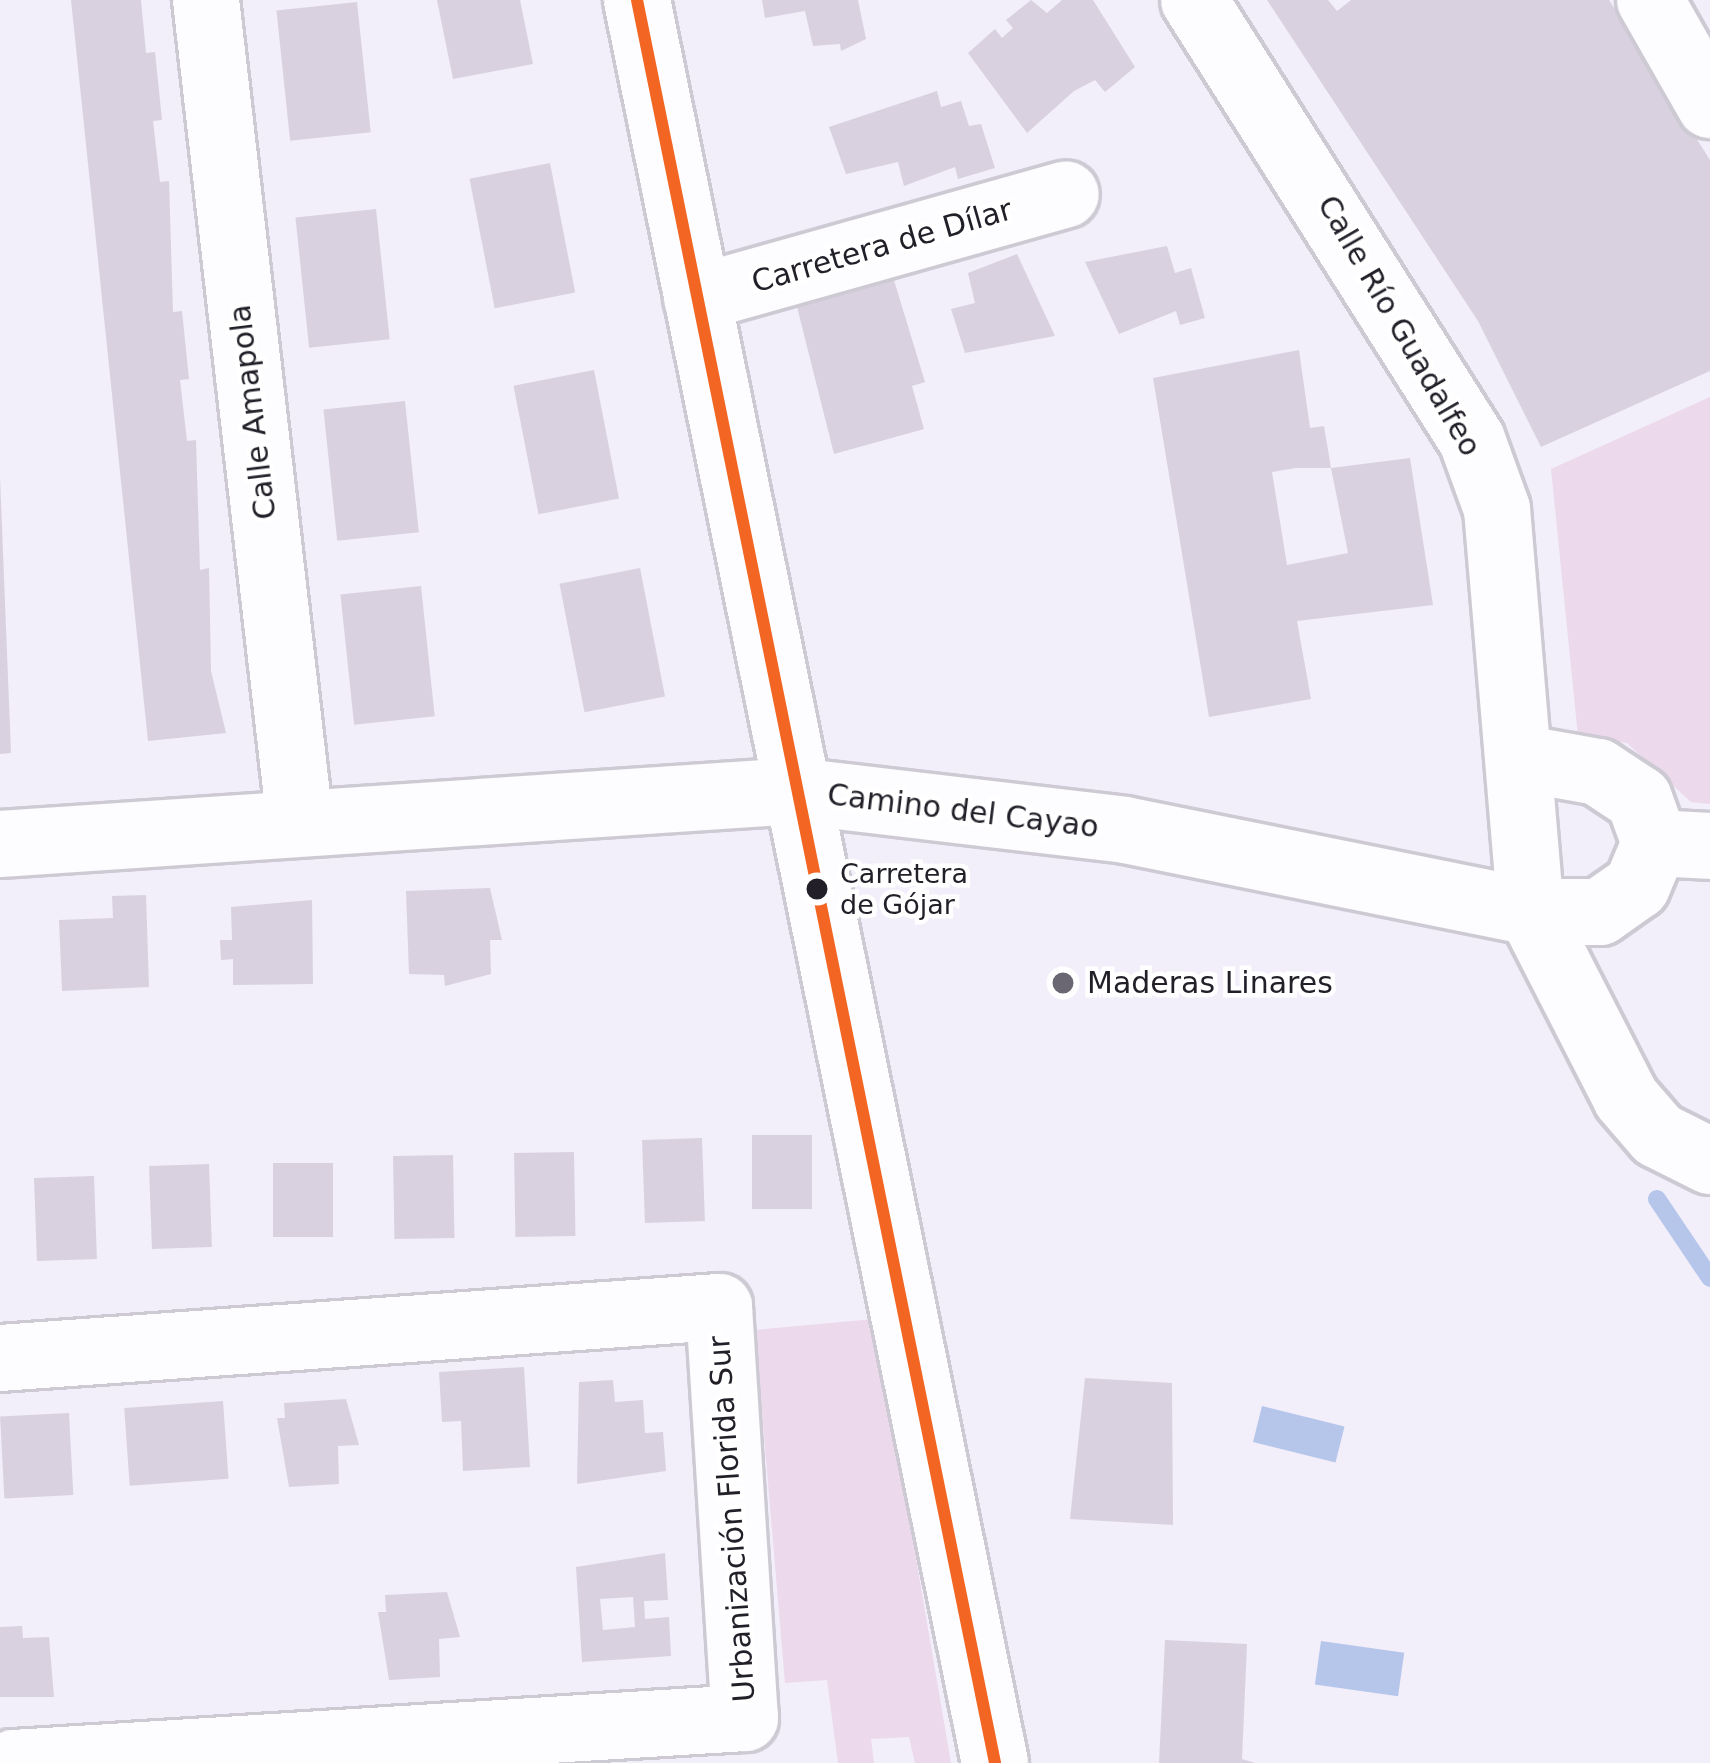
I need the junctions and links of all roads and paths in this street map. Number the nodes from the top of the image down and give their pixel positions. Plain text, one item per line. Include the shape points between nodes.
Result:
1 (206, 0) edge
2 (637, 0) edge
3 (1194, 0) edge
4 (1650, 0) edge
5 (1703, 76) edge
6 (1066, 194) dead end
7 (698, 298) junction
8 (1519, 758) junction
9 (795, 790) junction
10 (300, 823) junction
11 (0, 844) edge
12 (1683, 845) edge
13 (1531, 912) junction
14 (1710, 1161) edge
15 (0, 1358) edge
16 (13, 1763) edge
17 (995, 1763) edge

1 - 10 street, Calle Amapola
2 - 7 street
3 - 8 street, Calle Río Guadalfeo via 1472,440 1497,509
4 - 5 street
6 - 7 street, Carretera de Dílar
7 - 9 street
8 - 12 street via 1598,772 1639,799
8 - 13 street, Calle Río Guadalfeo
9 - 10 street, Camino del Cayao
9 - 13 street, Camino del Cayao via 1125,830
9 - 17 street
10 - 11 street, Camino del Cayao
12 - 13 street, Camino del Cayao via 1600,912
13 - 14 street via 1626,1098 1658,1135
15 - 16 street, Urbanización Florida Sur via 719,1307 745,1718

